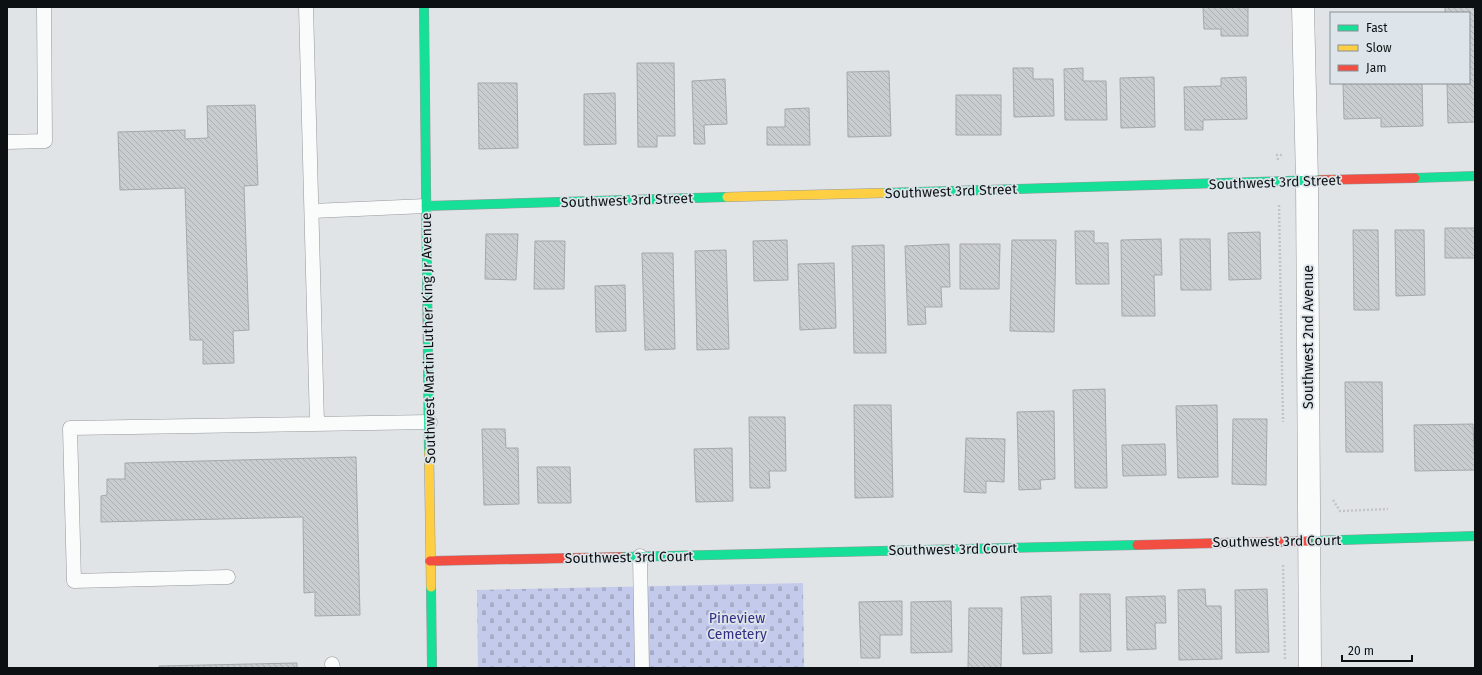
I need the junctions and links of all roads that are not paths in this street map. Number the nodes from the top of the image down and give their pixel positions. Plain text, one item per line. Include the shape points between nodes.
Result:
1 (44, 7) edge
2 (306, 7) edge
3 (424, 7) edge
4 (1303, 7) edge
5 (7, 142) edge
6 (1475, 176) edge
7 (1307, 181) junction
8 (426, 206) junction
9 (312, 211) junction
10 (430, 422) junction
11 (317, 424) junction
12 (1475, 536) edge
13 (1308, 541) junction
14 (640, 556) junction
15 (430, 561) junction
16 (228, 578) dead end
17 (432, 668) edge
18 (642, 668) edge
19 (1310, 668) edge

1 - 5 lane via 45,141
2 - 9 lane
3 - 8 street, Southwest Martin Luther King Jr Avenue
4 - 7 street, Southwest 2nd Avenue
6 - 7 street, Southwest 3rd Street
7 - 8 street, Southwest 3rd Street
7 - 13 street, Southwest 2nd Avenue
8 - 9 lane
8 - 10 street, Southwest Martin Luther King Jr Avenue
9 - 11 lane
10 - 11 lane
10 - 15 street, Southwest Martin Luther King Jr Avenue
11 - 16 lane via 70,428 74,581
12 - 13 street, Southwest 3rd Court
13 - 14 street, Southwest 3rd Court
13 - 19 street, Southwest 2nd Avenue
14 - 15 street, Southwest 3rd Court
14 - 18 lane
15 - 17 street, Southwest Martin Luther King Jr Avenue

